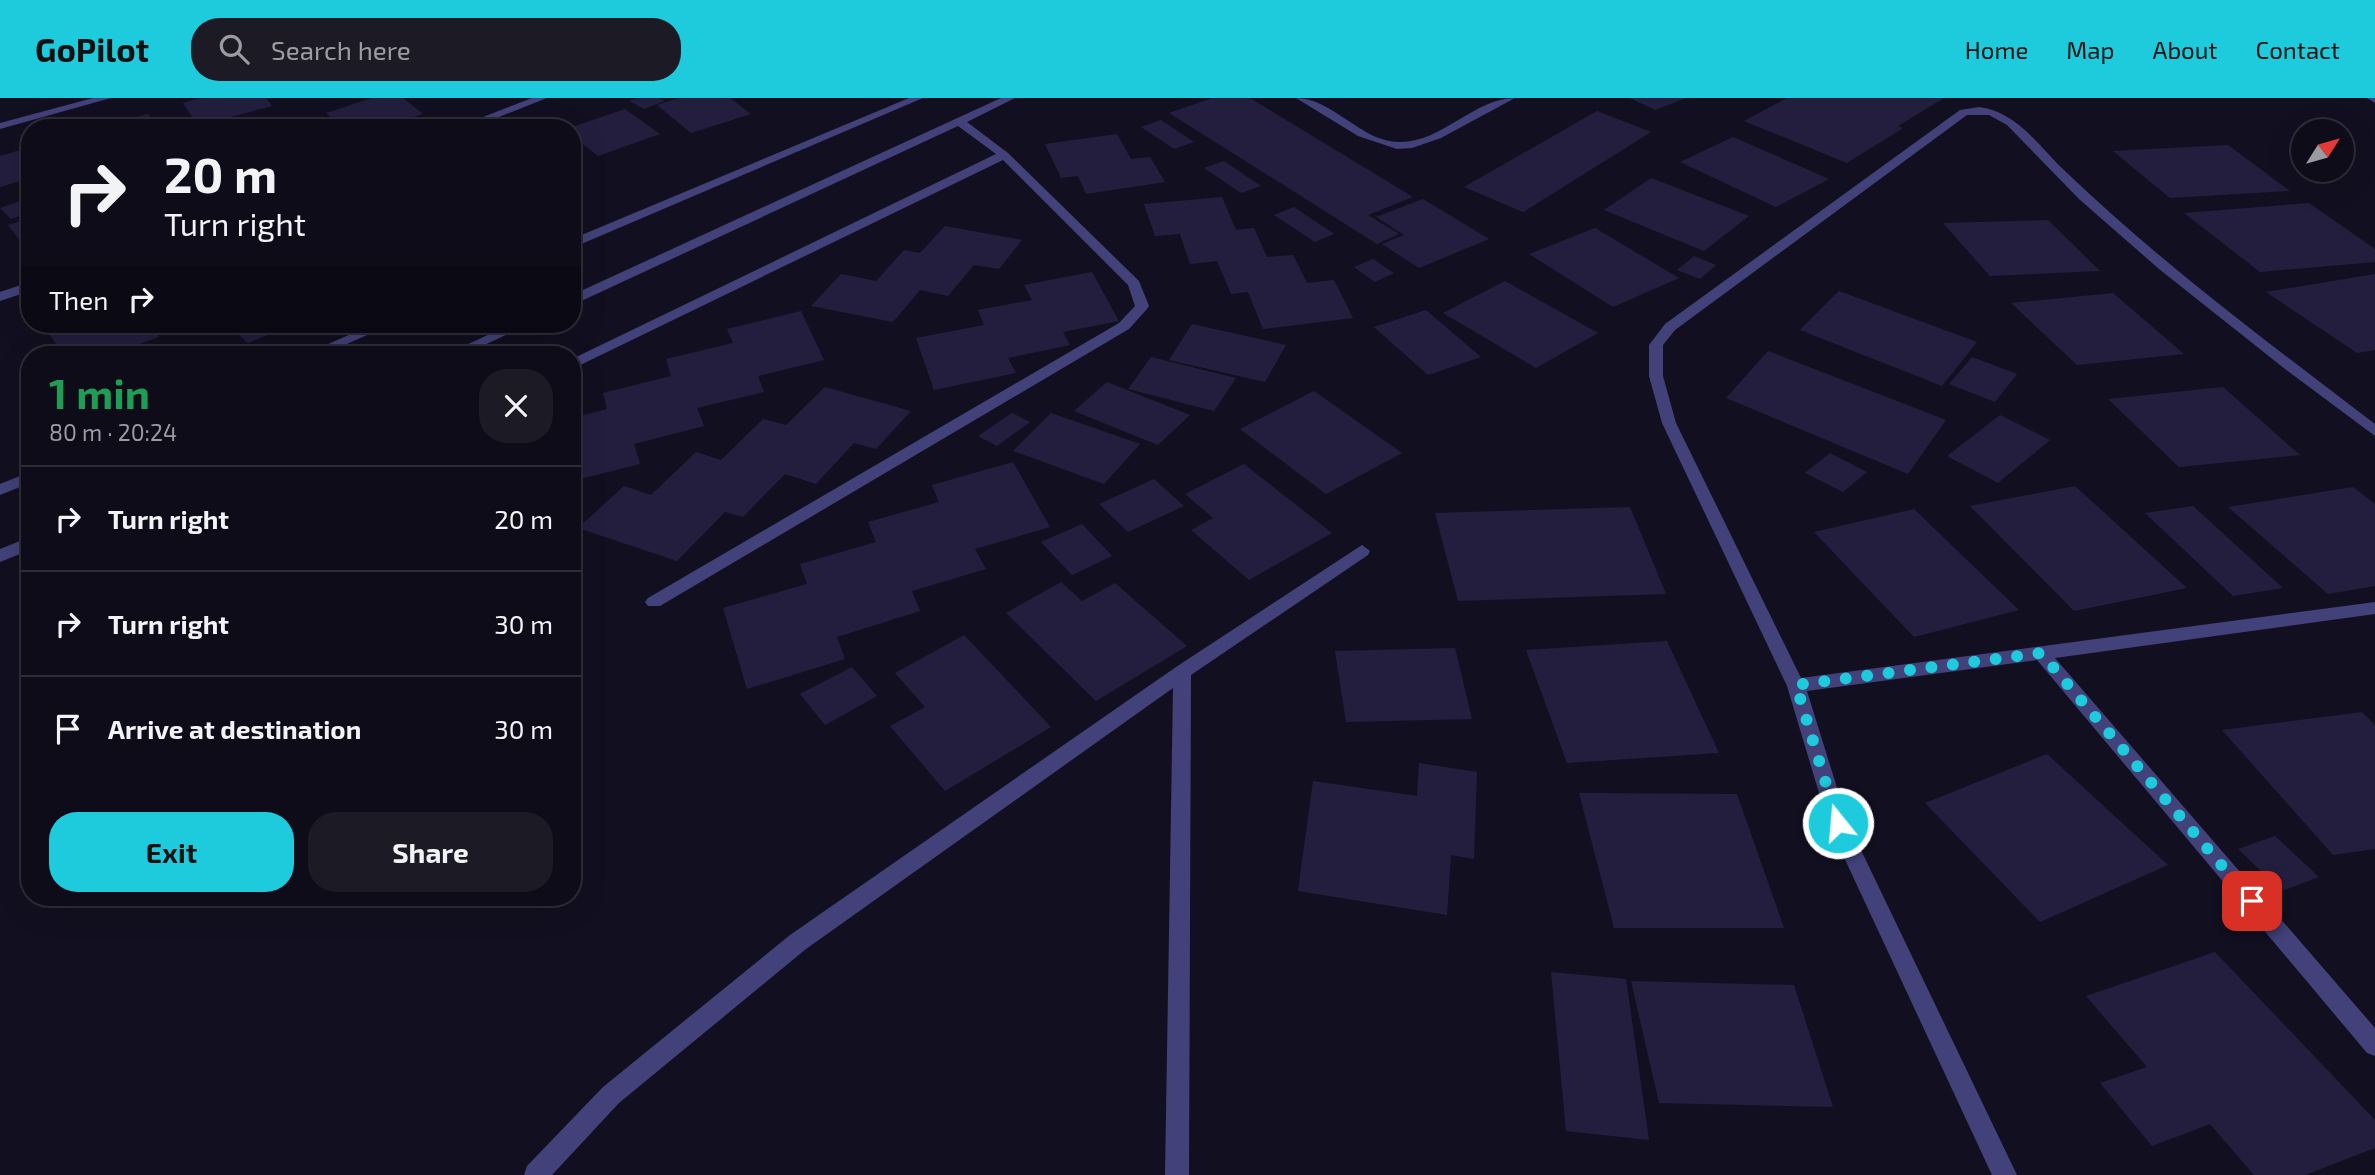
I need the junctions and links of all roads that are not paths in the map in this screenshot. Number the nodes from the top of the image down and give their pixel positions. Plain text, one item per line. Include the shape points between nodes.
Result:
1 (106, 98) edge
2 (542, 98) edge
3 (918, 98) edge
4 (1010, 98) edge
5 (1301, 98) edge
6 (1510, 98) edge
7 (26, 119) edge
8 (485, 119) edge
9 (21, 120) edge
10 (960, 122) junction
11 (0, 126) edge
12 (1004, 156) junction
13 (581, 240) edge
14 (21, 289) edge
15 (581, 296) edge
16 (0, 297) edge
17 (363, 333) edge
18 (502, 333) edge
19 (332, 346) edge
20 (472, 346) edge
21 (581, 361) edge
22 (2375, 431) edge
23 (21, 481) edge
24 (0, 490) edge
25 (21, 547) edge
26 (1362, 551) dead end
27 (0, 556) edge
28 (654, 602) dead end
29 (2375, 608) edge
30 (2041, 653) junction
31 (1182, 672) junction
32 (1796, 685) junction
33 (2375, 1045) edge
34 (537, 1175) edge
35 (1177, 1175) edge
36 (2005, 1175) edge

1 - 7 street
2 - 8 street
3 - 13 street
4 - 10 street
5 - 6 street via 1373,138 1397,146 1418,144
9 - 11 street
10 - 12 street
10 - 15 street
12 - 21 street
12 - 28 street via 1134,284 1142,306 1124,326
14 - 16 street
17 - 19 street
18 - 20 street
22 - 32 street via 2126,236 2002,114 1981,109 1964,112 1670,327 1656,345 1656,376 1669,424
23 - 24 street
25 - 27 street
26 - 31 street
29 - 30 street
30 - 32 street
30 - 33 street
31 - 34 street via 798,942 611,1095
31 - 35 street
32 - 36 street via 1838,823

